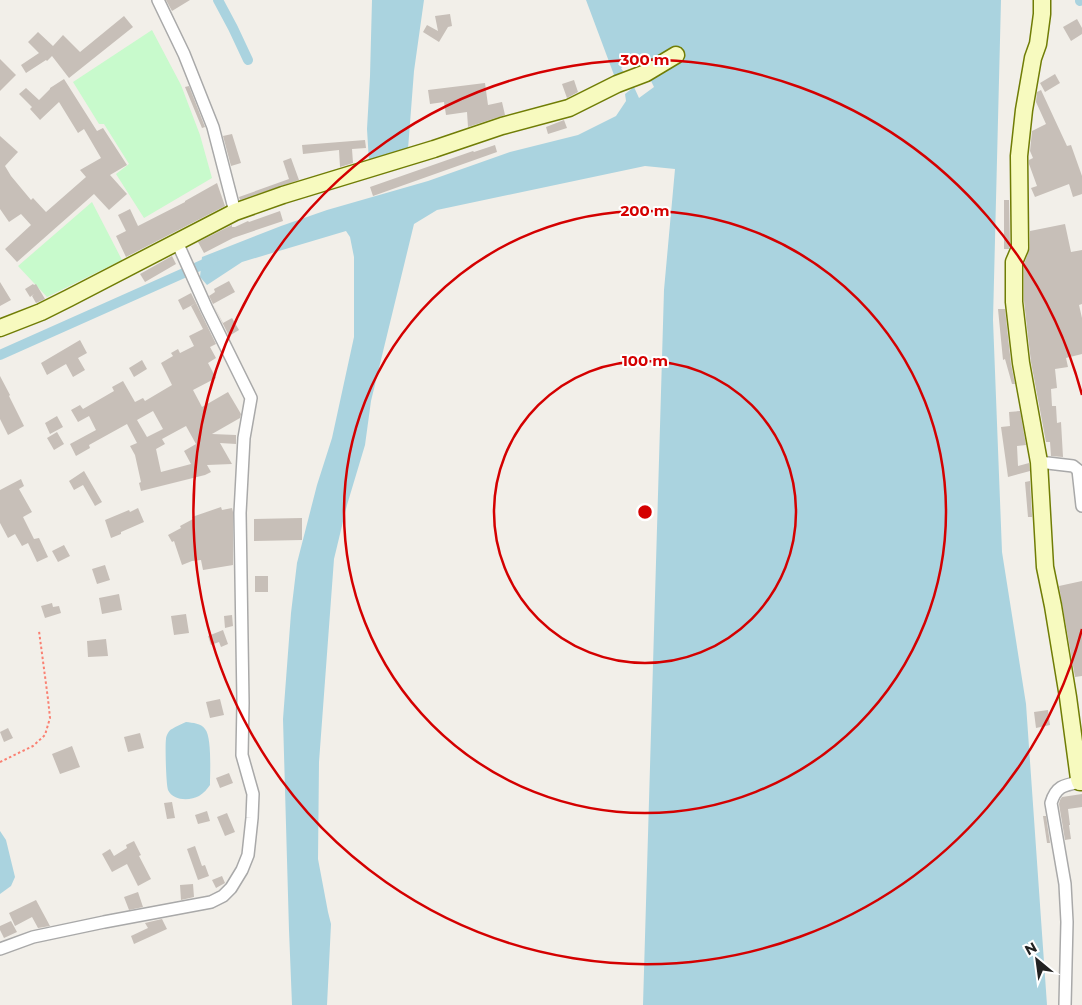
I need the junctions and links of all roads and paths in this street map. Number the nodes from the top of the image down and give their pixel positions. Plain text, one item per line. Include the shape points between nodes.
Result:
1 (158, 0) edge
2 (1042, 0) edge
3 (676, 55) dead end
4 (235, 212) junction
5 (179, 247) junction
6 (0, 328) edge
7 (1039, 462) junction
8 (1082, 506) edge
9 (38, 631) dead end
10 (0, 762) edge
11 (1081, 782) edge
12 (0, 949) edge
13 (1065, 1005) edge

1 - 4 street via 213,127
2 - 7 street via 1019,156 1020,248 1014,269 1021,363
3 - 4 street via 646,73 569,108 502,126
4 - 5 street
5 - 6 street
5 - 12 street via 251,398 244,438 240,513 242,755 254,794 248,855 232,888 211,902 59,932
7 - 8 street via 1073,466 1078,470
7 - 11 street via 1046,567
9 - 10 path via 50,718 45,735 33,746
11 - 13 street via 1064,785 1057,790 1051,803 1065,884

